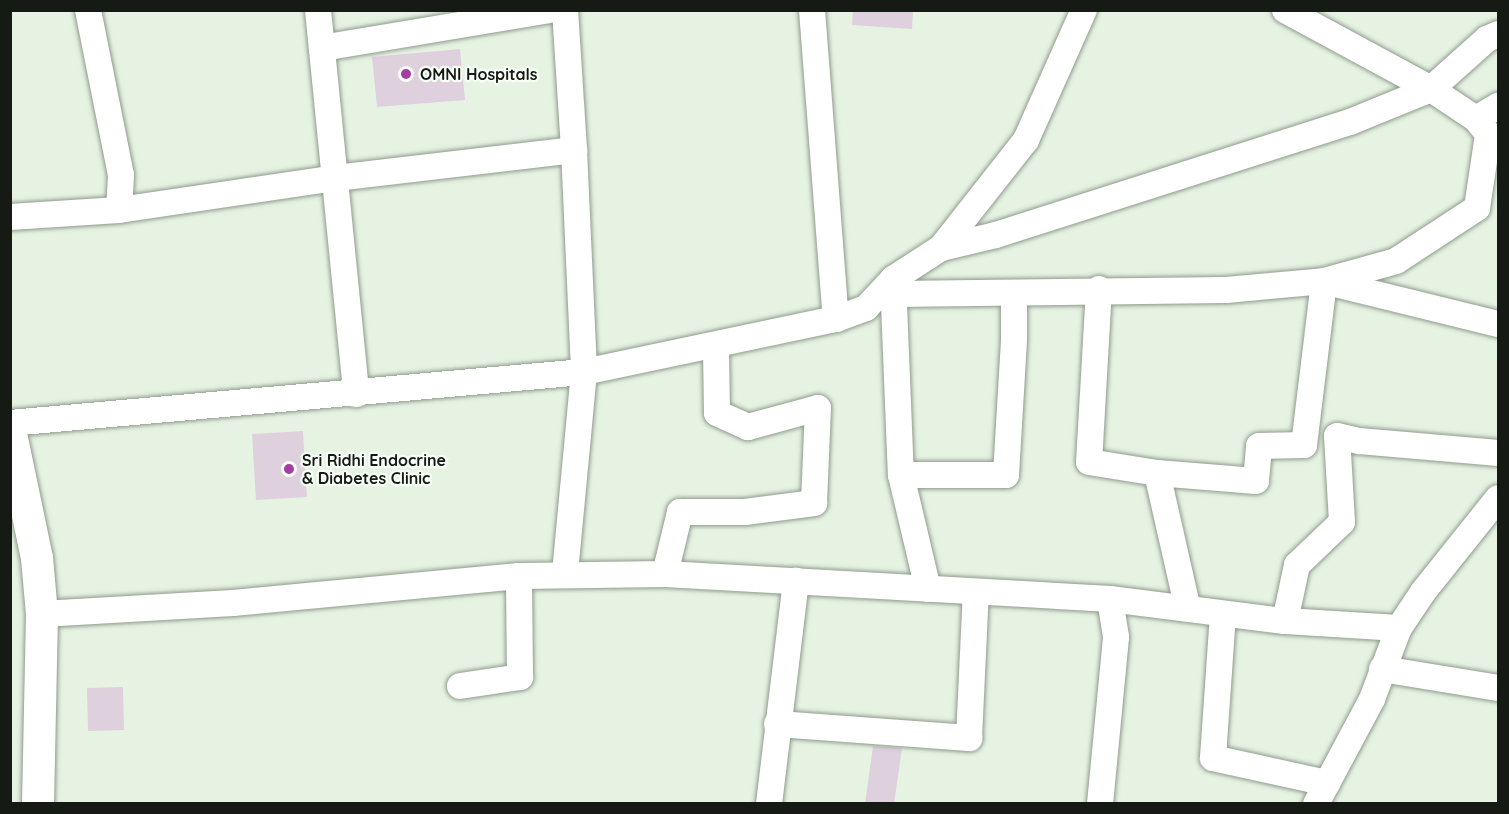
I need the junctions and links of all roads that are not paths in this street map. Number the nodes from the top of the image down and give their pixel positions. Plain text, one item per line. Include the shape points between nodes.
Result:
1 (88, 10) edge
2 (318, 10) edge
3 (548, 10) edge
4 (565, 10) edge
5 (813, 10) edge
6 (1083, 10) edge
7 (1285, 10) edge
8 (1498, 34) edge
9 (322, 48) junction
10 (1431, 89) junction
11 (1498, 106) edge
12 (1487, 132) edge
13 (574, 150) junction
14 (336, 178) junction
15 (119, 210) junction
16 (10, 217) edge
17 (941, 248) junction
18 (1324, 281) junction
19 (894, 287) junction
20 (1099, 290) junction
21 (1014, 294) junction
22 (836, 319) junction
23 (1498, 324) edge
24 (716, 346) junction
25 (584, 372) junction
26 (356, 394) junction
27 (10, 423) edge
28 (10, 429) edge
29 (1498, 453) edge
30 (1156, 473) junction
31 (901, 475) junction
32 (1498, 498) edge
33 (565, 574) junction
34 (664, 574) junction
35 (519, 576) junction
36 (796, 581) junction
37 (928, 589) junction
38 (976, 592) junction
39 (1110, 599) junction
40 (1188, 609) junction
41 (42, 614) junction
42 (1223, 614) junction
43 (1285, 621) junction
44 (1399, 628) junction
45 (1382, 669) junction
46 (460, 686) dead end
47 (1498, 688) edge
48 (777, 724) junction
49 (1321, 793) edge
50 (38, 804) edge
51 (769, 804) edge
52 (1100, 804) edge

1 - 15 street via 121,175
2 - 9 street
3 - 9 street
4 - 13 street
5 - 22 street
6 - 17 street via 1026,140
7 - 10 street
8 - 10 street via 1487,39
9 - 14 street
10 - 12 street
10 - 17 street via 1339,126 996,235
11 - 12 street
12 - 18 street via 1477,208 1396,261
13 - 14 street
13 - 25 street
14 - 15 street
14 - 26 street
15 - 16 street
17 - 19 street
18 - 20 street via 1226,290
18 - 23 street
18 - 30 street via 1304,445 1259,446 1256,481
19 - 21 street
19 - 22 street via 866,308
19 - 31 street
20 - 21 street
20 - 30 street via 1089,462
21 - 31 street via 1006,475
22 - 24 street
24 - 25 street
24 - 34 street via 717,413 748,427 818,408 814,503 745,512 680,512
25 - 26 street
25 - 33 street
26 - 27 street
28 - 41 main road via 37,558
29 - 43 street via 1337,436 1342,522 1297,565
30 - 40 street
31 - 37 street
32 - 44 street
33 - 34 street
33 - 35 street
34 - 36 street
35 - 41 street via 233,603
35 - 46 street via 520,677
36 - 37 street
36 - 48 street
37 - 38 street
38 - 39 street
38 - 48 street via 969,738
39 - 40 street
39 - 52 street via 1116,637
40 - 42 street
41 - 50 main road
42 - 43 street
42 - 49 street via 1213,758
43 - 44 street
44 - 45 street
45 - 47 street
45 - 49 street via 1372,699
48 - 51 street

